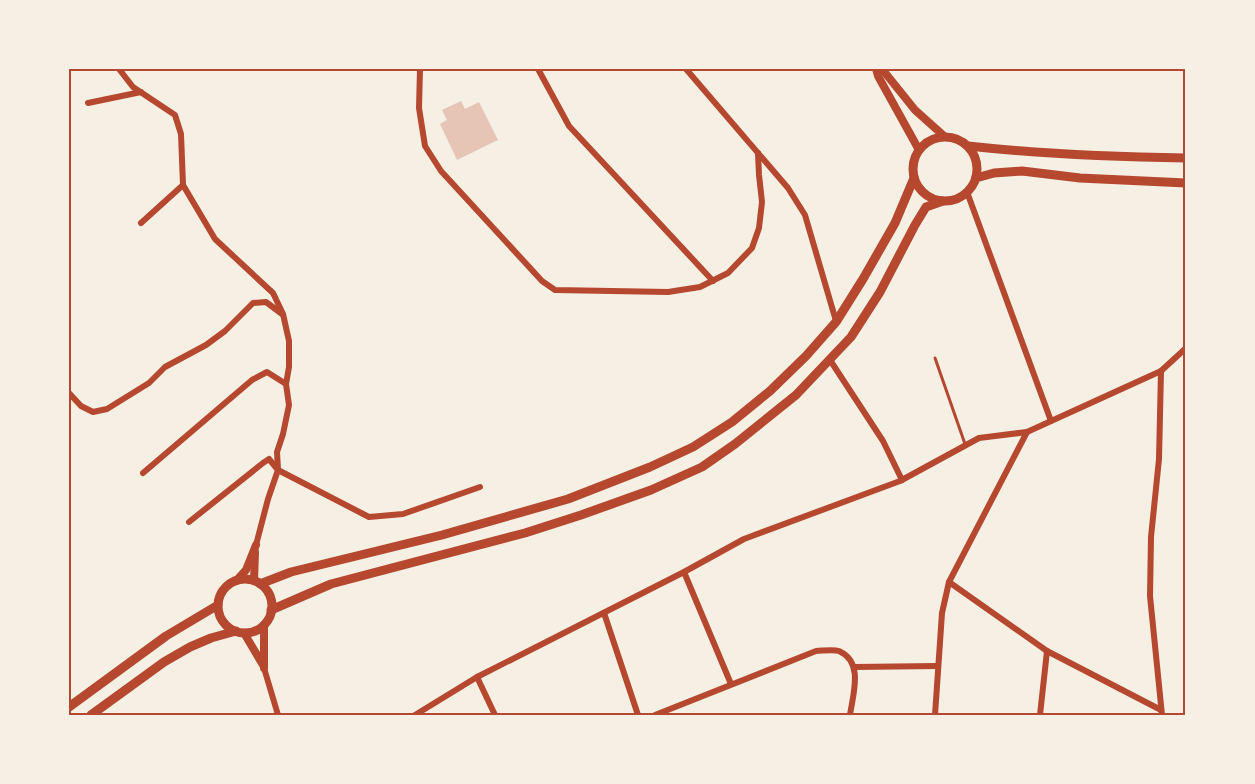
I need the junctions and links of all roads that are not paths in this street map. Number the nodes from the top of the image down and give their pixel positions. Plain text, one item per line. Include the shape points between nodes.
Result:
1 (119, 69) edge
2 (420, 69) edge
3 (538, 69) edge
4 (686, 69) edge
5 (876, 69) edge
6 (882, 69) edge
7 (141, 92) junction
8 (88, 103) dead end
9 (944, 136) junction
10 (968, 146) junction
11 (919, 150) junction
12 (758, 153) junction
13 (1186, 158) edge
14 (914, 178) junction
15 (976, 178) junction
16 (1186, 183) edge
17 (183, 185) junction
18 (967, 192) junction
19 (943, 201) junction
20 (141, 223) dead end
21 (713, 280) junction
22 (283, 314) junction
23 (836, 322) junction
24 (1186, 348) edge
25 (935, 358) dead end
26 (830, 360) junction
27 (1161, 371) junction
28 (286, 384) junction
29 (69, 393) edge
30 (1051, 421) junction
31 (1027, 432) junction
32 (965, 446) junction
33 (278, 470) junction
34 (143, 473) dead end
35 (902, 480) junction
36 (480, 488) dead end
37 (189, 522) dead end
38 (256, 545) junction
39 (684, 572) junction
40 (236, 581) junction
41 (949, 582) junction
42 (257, 583) junction
43 (218, 605) junction
44 (271, 610) junction
45 (604, 613) junction
46 (264, 625) junction
47 (240, 632) junction
48 (1047, 651) junction
49 (937, 666) junction
50 (854, 667) junction
51 (264, 668) junction
52 (477, 677) junction
53 (731, 684) junction
54 (69, 707) edge
55 (675, 712) edge
56 (1161, 713) edge
57 (91, 715) edge
58 (278, 715) edge
59 (415, 715) edge
60 (495, 715) edge
61 (638, 715) edge
62 (655, 715) edge
63 (850, 715) edge
64 (935, 715) edge
65 (1040, 715) edge

1 - 7 street
2 - 21 street via 419,108 425,146 441,171 542,281 555,290 668,292 700,287
3 - 21 street via 569,126
4 - 12 street
5 - 11 street
6 - 9 street via 915,110
7 - 8 street
7 - 17 street via 175,115 181,134
9 - 10 main road
9 - 11 main road via 934,138
10 - 13 main road via 1021,152
10 - 15 main road via 977,161
11 - 14 main road via 914,159
12 - 21 street via 762,202 752,248 728,273
12 - 23 street via 805,215
14 - 19 main road via 925,194
14 - 23 main road via 895,223
15 - 16 main road via 1022,171
15 - 18 main road
17 - 20 street
17 - 22 street via 215,239 273,293
18 - 19 main road
18 - 30 street
19 - 26 main road via 926,207 880,292 851,337
22 - 28 street via 289,341
22 - 29 street via 266,302 253,303 206,345 165,367 149,383 107,409 93,412
23 - 42 main road via 770,391 732,422 693,447 650,467 568,499
24 - 27 street
25 - 32 lane
26 - 35 street via 883,441
26 - 44 main road via 796,395 735,444 702,467 651,490 525,533 332,584
27 - 30 street
27 - 56 street via 1150,596
28 - 33 street via 289,405 278,452
28 - 34 street via 267,372 252,380
30 - 31 street
31 - 32 street via 979,438
31 - 41 street
32 - 35 street
33 - 36 street via 369,517 403,514
33 - 37 street via 269,459 263,462
33 - 38 street
35 - 39 street via 744,539
38 - 40 street via 246,570
38 - 42 street
39 - 45 street
39 - 53 street
40 - 42 main road via 247,579
40 - 43 main road via 225,588
41 - 48 street
41 - 49 street
42 - 44 main road via 269,596
43 - 47 main road via 222,621
43 - 54 main road via 166,636
44 - 46 main road
45 - 52 street
45 - 61 street
46 - 47 main road
46 - 51 street
47 - 51 street
47 - 57 main road via 189,647
48 - 56 street
48 - 65 street
49 - 50 street
49 - 64 street
50 - 53 street via 838,651 816,651
50 - 63 street
51 - 58 street
52 - 59 street
52 - 60 street
53 - 55 street
55 - 62 street

